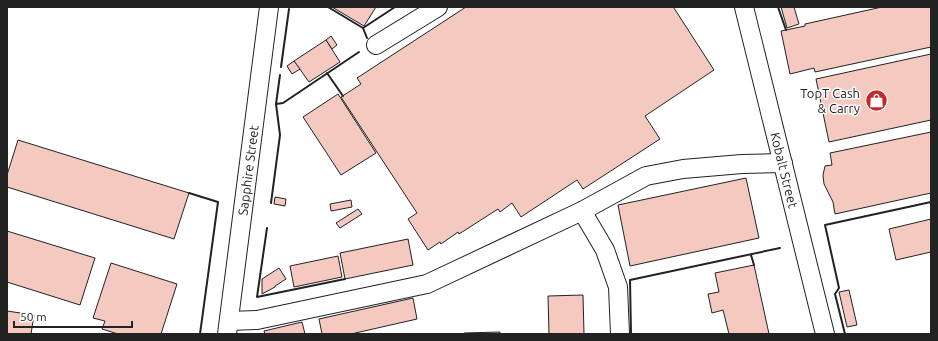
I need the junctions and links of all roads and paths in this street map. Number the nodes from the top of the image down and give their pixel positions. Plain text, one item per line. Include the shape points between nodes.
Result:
1 (270, 7) edge
2 (438, 7) edge
3 (744, 7) edge
4 (376, 45) dead end
5 (783, 162) junction
6 (582, 211) junction
7 (228, 328) edge
8 (620, 334) edge
9 (825, 334) edge

1 - 7 lane, Sapphire Street
2 - 4 lane
3 - 5 lane, Kobalt Street
5 - 6 lane via 683,169 646,176
5 - 9 lane, Kobalt Street
6 - 7 lane via 427,284
6 - 8 lane via 605,250 618,287

